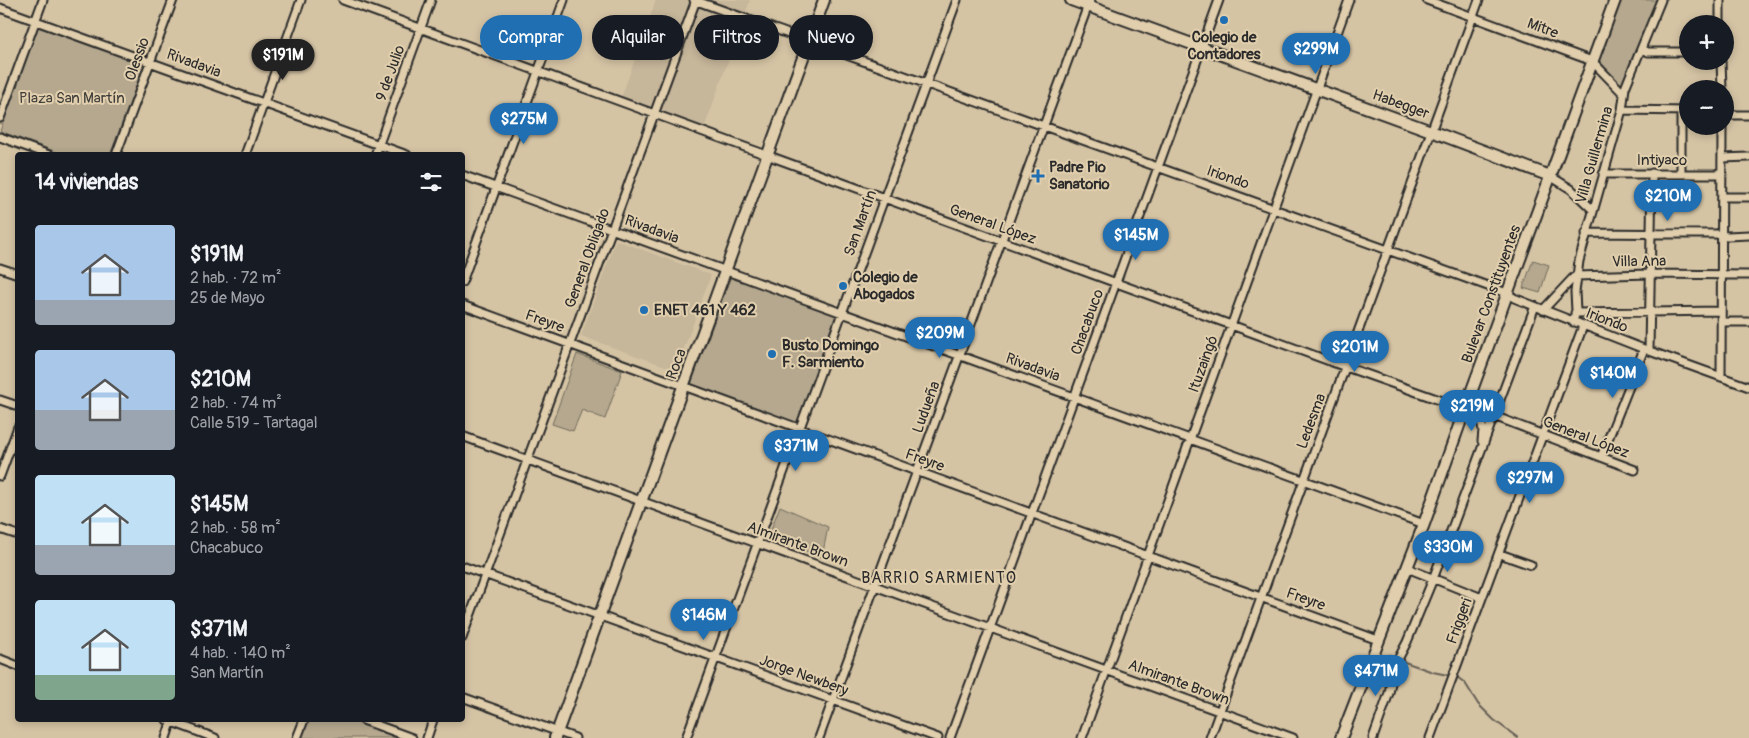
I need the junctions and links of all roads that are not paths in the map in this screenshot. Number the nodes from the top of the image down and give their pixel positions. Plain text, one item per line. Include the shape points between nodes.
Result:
1 (43, 0) edge
2 (173, 0) edge
3 (301, 0) edge
4 (343, 0) edge
5 (431, 0) edge
6 (564, 0) edge
7 (695, 0) edge
8 (824, 0) edge
9 (957, 0) edge
10 (1071, 0) edge
11 (1219, 0) edge
12 (1350, 0) edge
13 (1427, 0) edge
14 (1479, 0) edge
15 (1615, 0) edge
16 (1661, 0) edge
17 (1720, 0) edge
18 (1088, 3) edge
19 (0, 8) edge
20 (819, 15) edge
21 (1720, 15) edge
22 (1473, 17) junction
23 (35, 21) junction
24 (420, 29) junction
25 (789, 34) edge
26 (1202, 48) junction
27 (1641, 49) junction
28 (1679, 52) edge
29 (802, 60) edge
30 (862, 60) edge
31 (150, 62) junction
32 (1592, 62) junction
33 (539, 71) junction
34 (926, 83) junction
35 (1317, 89) junction
36 (1624, 94) junction
37 (264, 103) junction
38 (1622, 110) junction
39 (1679, 111) edge
40 (654, 114) junction
41 (1734, 115) edge
42 (1749, 115) edge
43 (0, 118) edge
44 (1043, 126) junction
45 (1431, 131) junction
46 (1683, 135) edge
47 (1722, 135) edge
48 (0, 137) edge
49 (379, 145) junction
50 (41, 152) edge
51 (117, 152) edge
52 (246, 152) edge
53 (376, 152) edge
54 (399, 152) edge
55 (768, 155) junction
56 (1722, 158) junction
57 (1749, 158) edge
58 (1157, 167) junction
59 (1652, 173) junction
60 (1681, 173) junction
61 (1603, 174) junction
62 (1722, 174) junction
63 (465, 176) edge
64 (1550, 176) junction
65 (497, 187) junction
66 (1749, 196) edge
67 (1722, 197) junction
68 (884, 198) junction
69 (1273, 208) junction
70 (1592, 209) junction
71 (612, 229) junction
72 (1586, 233) junction
73 (1650, 233) junction
74 (1722, 234) junction
75 (1749, 236) edge
76 (1001, 242) junction
77 (1388, 249) junction
78 (0, 268) edge
79 (726, 270) junction
80 (15, 273) edge
81 (465, 274) edge
82 (1650, 274) junction
83 (1722, 275) junction
84 (1749, 275) edge
85 (1576, 276) junction
86 (1116, 284) junction
87 (1510, 296) junction
88 (465, 306) edge
89 (1536, 306) junction
90 (1543, 310) junction
91 (1721, 310) junction
92 (1650, 311) junction
93 (842, 312) junction
94 (1576, 313) junction
95 (1573, 322) junction
96 (1721, 322) junction
97 (1749, 322) edge
98 (1232, 325) junction
99 (1583, 326) junction
100 (570, 345) junction
101 (1647, 350) junction
102 (960, 355) junction
103 (1346, 367) junction
104 (1721, 377) junction
105 (684, 386) junction
106 (1749, 387) edge
107 (1075, 397) junction
108 (0, 400) edge
109 (15, 405) edge
110 (1465, 409) junction
111 (1479, 412) junction
112 (1494, 416) junction
113 (800, 428) junction
114 (15, 435) edge
115 (1543, 435) junction
116 (465, 437) edge
117 (1191, 438) junction
118 (1481, 450) junction
119 (1601, 457) junction
120 (528, 460) junction
121 (1635, 470) dead end
122 (917, 472) junction
123 (0, 476) edge
124 (1304, 479) junction
125 (642, 501) junction
126 (1032, 514) junction
127 (1424, 524) junction
128 (0, 529) edge
129 (15, 534) edge
130 (758, 543) junction
131 (1500, 554) junction
132 (1148, 556) junction
133 (1531, 565) dead end
134 (465, 567) edge
135 (1407, 568) junction
136 (486, 575) junction
137 (1433, 579) junction
138 (875, 587) junction
139 (1261, 597) junction
140 (1482, 598) junction
141 (600, 615) junction
142 (990, 629) junction
143 (465, 630) edge
144 (1378, 640) junction
145 (716, 657) junction
146 (0, 659) edge
147 (15, 665) edge
148 (1107, 670) junction
149 (465, 698) edge
150 (833, 700) junction
151 (1219, 712) junction
152 (170, 722) edge
153 (173, 722) edge
154 (303, 722) edge
155 (368, 722) edge
156 (432, 722) edge
157 (557, 735) edge
158 (166, 738) edge
159 (215, 738) edge
160 (297, 738) edge
161 (412, 738) edge
162 (427, 738) edge
163 (575, 738) edge
164 (686, 738) edge
165 (820, 738) edge
166 (938, 738) edge
167 (950, 738) edge
168 (1082, 738) edge
169 (1210, 738) edge
170 (1294, 738) edge
171 (1341, 738) edge
172 (1374, 738) edge
173 (1430, 738) edge

1 - 23 street
2 - 31 street, Olessio
3 - 37 street
4 - 24 street, General López
5 - 24 street, 9 de Julio
6 - 33 street
7 - 25 street, Iriondo
7 - 40 street, General Obligado
8 - 20 street, Roca
9 - 34 street, San Martín
10 - 18 street, Habegger
11 - 26 street, Chacabuco
12 - 35 street, Ituzaingó
13 - 22 street, Mitre
14 - 22 street, Ledesma
15 - 32 street, Bulevar Constituyentes
16 - 27 street, Villa Guillermina
17 - 21 street
18 - 26 street, Habegger
18 - 44 street, Ludueña
19 - 23 street, Rivadavia
22 - 32 street, Mitre
22 - 45 street, Ledesma
23 - 31 street, Rivadavia
23 - 43 street
24 - 33 street, General López
24 - 49 street, 9 de Julio
26 - 35 street, Habegger
26 - 58 street, Chacabuco
27 - 28 street
27 - 36 street, Villa Guillermina
29 - 55 street, Roca
30 - 34 street, Iriondo
31 - 37 street, Rivadavia
31 - 51 street, Olessio
32 - 36 street
32 - 64 street, Bulevar Constituyentes
33 - 40 street, General López
33 - 65 street
34 - 44 street, Iriondo
34 - 68 street, San Martín
35 - 45 street, Habegger
35 - 69 street, Ituzaingó
36 - 38 street, Villa Guillermina
37 - 49 street, Rivadavia
37 - 52 street
38 - 39 street
38 - 61 street, Villa Guillermina
40 - 55 street, General López
40 - 71 street, General Obligado
41 - 42 street
44 - 58 street, Iriondo
44 - 76 street, Ludueña
45 - 64 street, Habegger
45 - 77 street, Ledesma
46 - 60 street
47 - 56 street
48 - 50 street
49 - 53 street, 9 de Julio
49 - 54 street, Rivadavia
55 - 68 street, General López
55 - 79 street, Roca
56 - 57 street
56 - 62 street
58 - 69 street, Iriondo
58 - 86 street, Chacabuco
59 - 60 street, Intiyaco
59 - 61 street, Intiyaco
59 - 73 street
60 - 62 street, Intiyaco
61 - 70 street, Villa Guillermina
62 - 67 street
63 - 65 street, Rivadavia
64 - 70 street via 1571,189
64 - 87 street, Bulevar Constituyentes
65 - 71 street, Rivadavia
65 - 81 street
66 - 67 street
67 - 74 street
68 - 76 street, General López
68 - 93 street, San Martín
69 - 77 street, Iriondo
69 - 98 street, Ituzaingó
70 - 72 street, Villa Guillermina
71 - 79 street, Rivadavia
71 - 100 street, General Obligado
72 - 73 street
72 - 85 street, Villa Guillermina
73 - 74 street
73 - 82 street
74 - 75 street
74 - 83 street
76 - 86 street, General López
76 - 102 street, Ludueña
77 - 87 street, Iriondo
77 - 103 street, Ledesma
78 - 80 street
79 - 93 street, Rivadavia
79 - 105 street, Roca
82 - 83 street, Villa Ana
82 - 85 street, Villa Ana
82 - 92 street
83 - 84 street, Villa Ana
83 - 91 street
85 - 90 street
85 - 94 street, Villa Guillermina
86 - 98 street, General López
86 - 107 street, Chacabuco
87 - 89 street, Iriondo
87 - 110 street, Bulevar Constituyentes
88 - 100 street, Freyre
89 - 90 street, Iriondo
89 - 112 street
90 - 95 street, Iriondo
91 - 92 street
91 - 96 street
92 - 94 street
92 - 101 street
93 - 102 street, Rivadavia
93 - 113 street, San Martín
94 - 95 street, Villa Guillermina
95 - 99 street, Iriondo
96 - 97 street
96 - 104 street
98 - 103 street, General López
98 - 117 street, Ituzaingó
99 - 101 street, Iriondo
99 - 115 street, Friggeri
100 - 105 street, Freyre
100 - 120 street, General Obligado
101 - 104 street, Iriondo
101 - 119 street
102 - 107 street, Rivadavia
102 - 122 street, Ludueña
103 - 110 street, General López
103 - 124 street, Ledesma
104 - 106 street, Iriondo
105 - 113 street, Freyre
105 - 125 street, Roca
107 - 117 street, Rivadavia
107 - 126 street, Chacabuco
108 - 109 street
110 - 111 street, General López
110 - 127 street, Bulevar Constituyentes
111 - 112 street, General López
111 - 118 street via 1483,430
112 - 115 street, General López
112 - 118 street
113 - 122 street, Freyre
113 - 130 street, San Martín
114 - 123 street
115 - 119 street, General López
115 - 131 street, Friggeri
116 - 120 street, Almirante Brown
117 - 124 street, Rivadavia
117 - 132 street, Ituzaingó
118 - 137 street
119 - 121 street, General López
120 - 125 street, Almirante Brown
120 - 136 street, General Obligado
122 - 126 street, Freyre
122 - 138 street, Ludueña
124 - 127 street, Rivadavia
124 - 139 street, Ledesma
125 - 130 street, Almirante Brown
125 - 141 street, Roca
126 - 132 street, Freyre
126 - 142 street, Chacabuco
127 - 135 street, Bulevar Constituyentes
128 - 129 street
130 - 138 street, Almirante Brown
130 - 145 street, San Martín
131 - 133 street
131 - 140 street, Friggeri
132 - 139 street, Freyre
132 - 148 street, Ituzaingó
134 - 136 street, Jorge Newbery
135 - 137 street
135 - 144 street, Bulevar Constituyentes
136 - 141 street, Jorge Newbery
136 - 143 street, General Obligado
137 - 140 street
137 - 172 street via 1398,659
138 - 142 street, Almirante Brown
138 - 150 street, Ludueña
139 - 144 street, Freyre
139 - 151 street, Ledesma
140 - 173 street, Friggeri
141 - 145 street, Jorge Newbery
141 - 157 street, Roca
142 - 148 street, Almirante Brown
142 - 167 street, Chacabuco
144 - 171 street, Bulevar Constituyentes
145 - 150 street, Jorge Newbery
145 - 164 street, San Martín
146 - 147 street
148 - 151 street, Almirante Brown
148 - 168 street, Ituzaingó
149 - 157 street
150 - 165 street, Ludueña
150 - 166 street, Jorge Newbery
151 - 169 street, Ledesma
151 - 170 street, Almirante Brown
152 - 158 street
153 - 159 street
154 - 160 street
155 - 161 street
156 - 162 street
157 - 163 street

